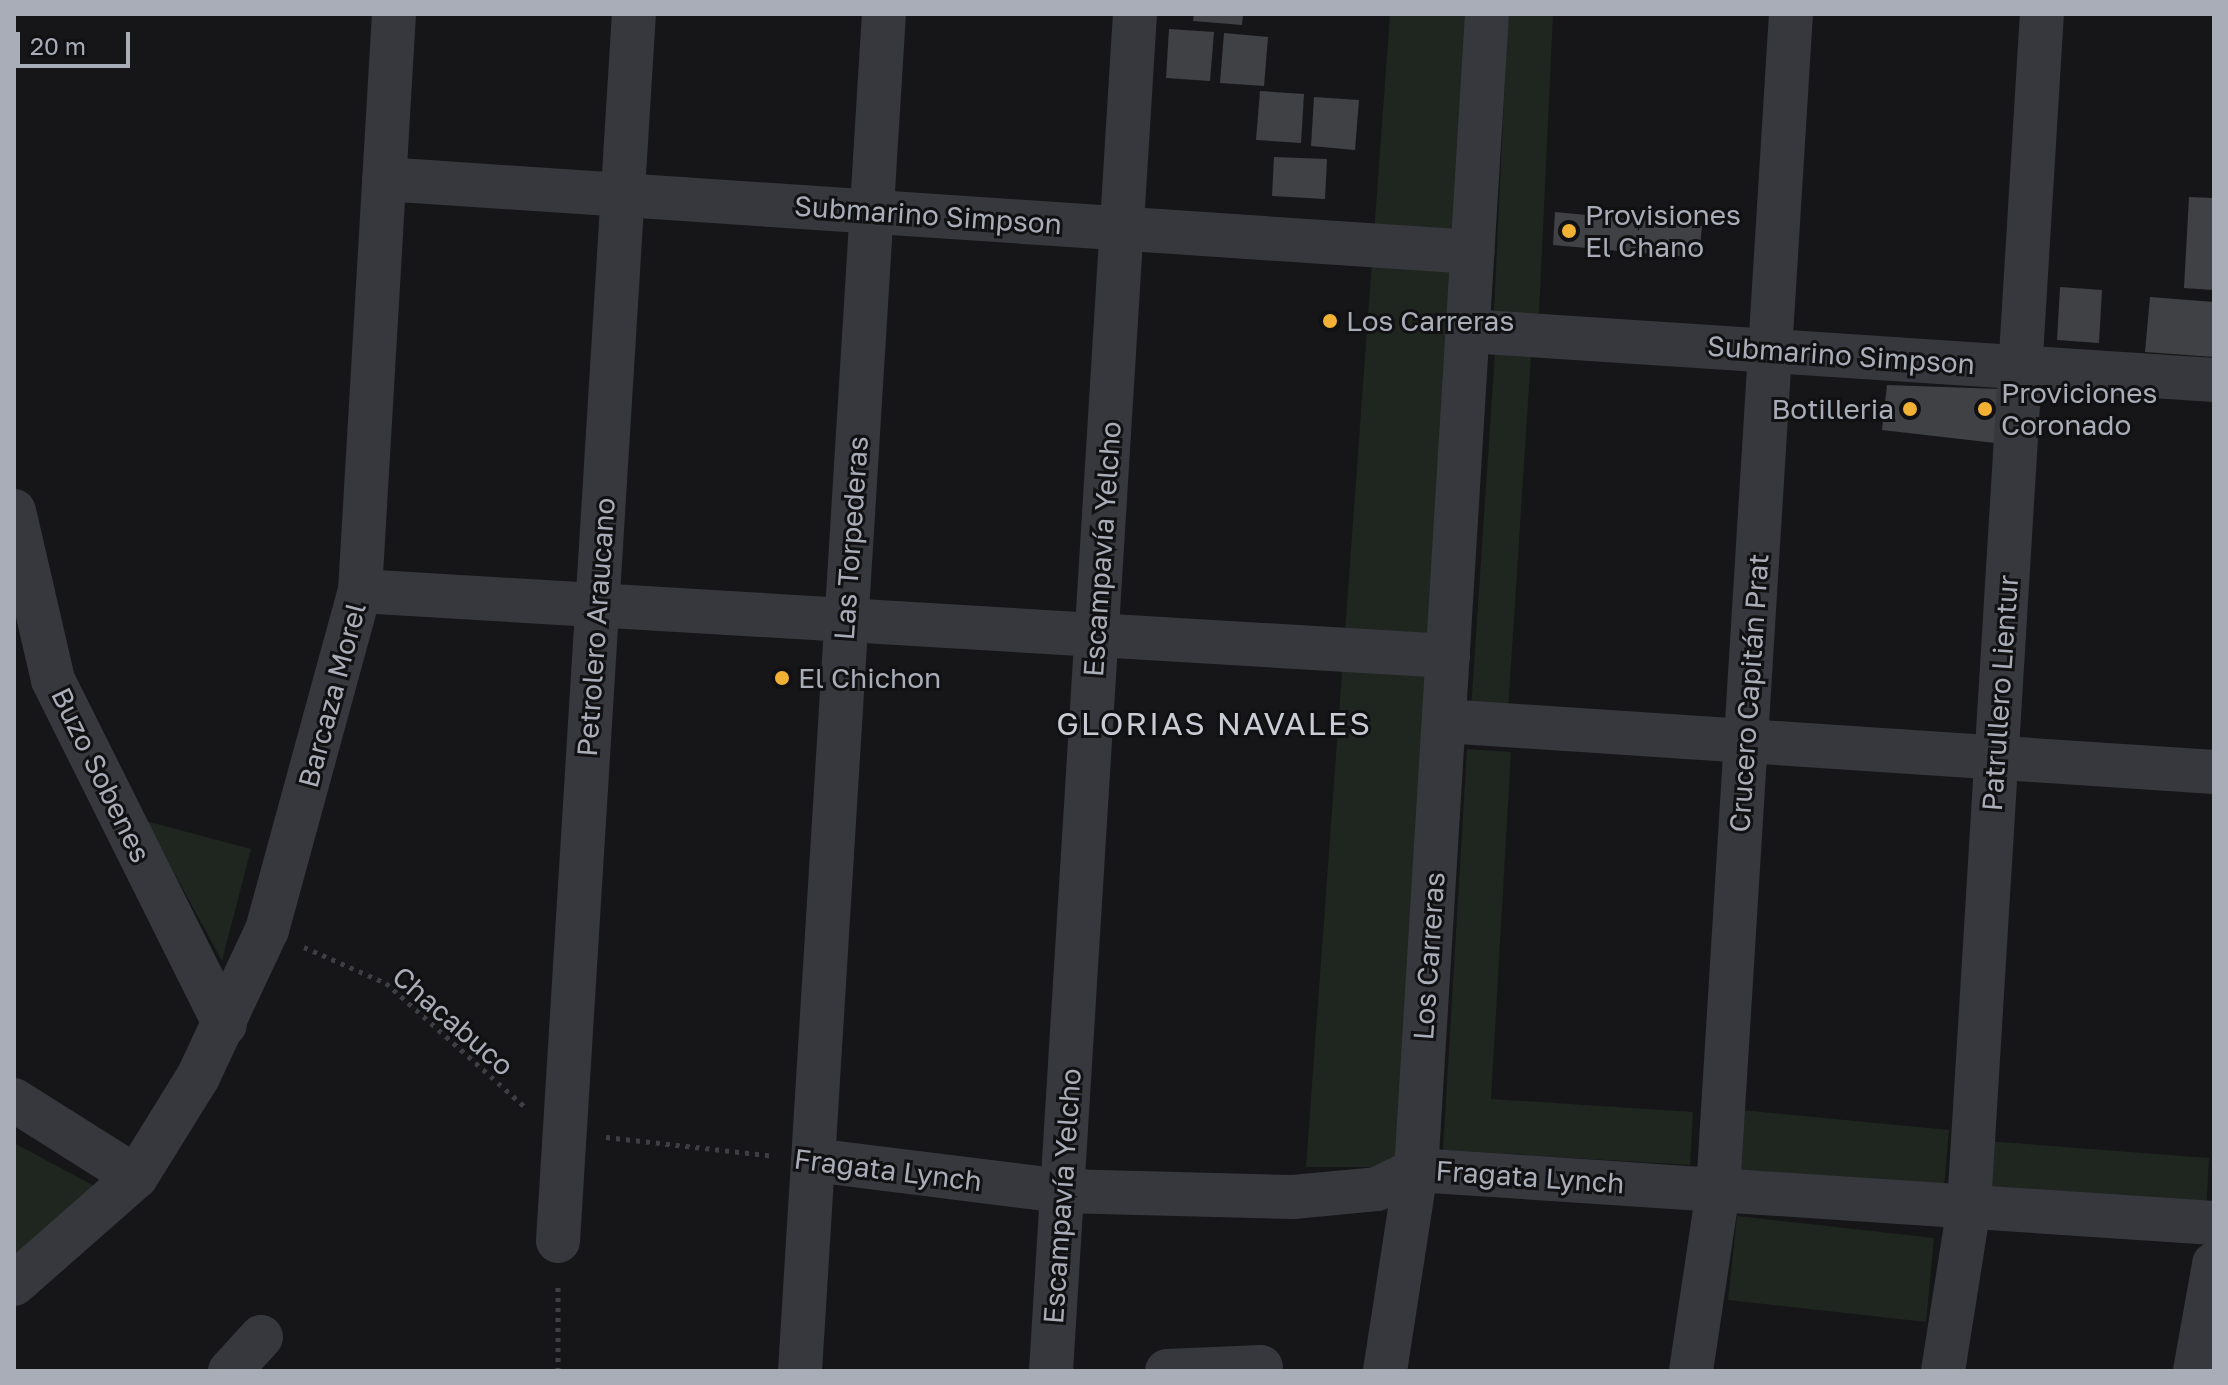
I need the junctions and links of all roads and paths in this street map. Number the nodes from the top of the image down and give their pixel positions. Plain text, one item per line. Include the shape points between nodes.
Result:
1 (394, 14) edge
2 (634, 14) edge
3 (884, 14) edge
4 (1135, 14) edge
5 (1487, 14) edge
6 (1791, 14) edge
7 (2042, 14) edge
8 (384, 179) junction
9 (622, 194) junction
10 (871, 211) junction
11 (1122, 228) junction
12 (1473, 252) junction
13 (1468, 331) junction
14 (1770, 351) junction
15 (2020, 367) junction
16 (2214, 380) edge
17 (14, 511) edge
18 (360, 591) junction
19 (597, 605) junction
20 (846, 620) junction
21 (1097, 635) junction
22 (1448, 656) junction
23 (1444, 721) junction
24 (1746, 741) junction
25 (1996, 758) junction
26 (2214, 772) edge
27 (267, 930) junction
28 (225, 1025) junction
29 (14, 1100) edge
30 (564, 1132) junction
31 (813, 1160) junction
32 (1416, 1170) junction
33 (136, 1177) junction
34 (1718, 1190) junction
35 (1063, 1191) junction
36 (1969, 1206) junction
37 (2214, 1223) edge
38 (558, 1241) joint
39 (2214, 1264) edge
40 (14, 1284) edge
41 (261, 1337) dead end
42 (800, 1361) edge
43 (1261, 1367) dead end
44 (230, 1371) edge
45 (558, 1371) edge
46 (1051, 1371) edge
47 (1167, 1371) edge
48 (1385, 1371) edge
49 (1691, 1371) edge
50 (1943, 1371) edge
51 (2195, 1371) edge

1 - 8 street, Barcaza Morel
2 - 9 street, Petrolero Araucano
3 - 10 street, Las Torpederas
4 - 11 street, Escampavía Yelcho
5 - 12 street, Los Carreras
6 - 14 street, Crucero Capitán Prat
7 - 15 street, Patrullero Lientur
8 - 9 street, Submarino Simpson
8 - 18 street, Barcaza Morel
9 - 10 street, Submarino Simpson
9 - 19 street, Petrolero Araucano
10 - 11 street, Submarino Simpson
10 - 20 street, Las Torpederas
11 - 12 street, Submarino Simpson
11 - 21 street, Escampavía Yelcho
12 - 13 street, Los Carreras
13 - 14 street, Submarino Simpson
13 - 22 street, Los Carreras
14 - 15 street, Submarino Simpson
14 - 24 street, Crucero Capitán Prat
15 - 16 street, Submarino Simpson
15 - 25 street, Patrullero Lientur
17 - 28 street, Buzo Sobenes via 53,680
18 - 19 street
18 - 27 street, Barcaza Morel
19 - 20 street
19 - 30 street, Petrolero Araucano
20 - 21 street
20 - 31 street, Las Torpederas
21 - 22 street
21 - 35 street, Escampavía Yelcho
22 - 23 street, Los Carreras
23 - 24 street
23 - 32 street, Los Carreras
24 - 25 street
24 - 34 street, Crucero Capitán Prat
25 - 26 street
25 - 36 street, Patrullero Lientur
27 - 28 street, Barcaza Morel
27 - 30 path, Chacabuco via 386,983 506,1094
28 - 33 street, Barcaza Morel
29 - 33 street
30 - 31 path, Fragata Lynch
30 - 38 street, Petrolero Araucano
31 - 35 street, Fragata Lynch
31 - 42 street, Las Torpederas
32 - 34 street, Fragata Lynch
32 - 35 street, Fragata Lynch via 1377,1189 1293,1197
32 - 48 street, Los Carreras
33 - 40 street, Barcaza Morel
34 - 36 street, Fragata Lynch
34 - 49 street, Crucero Capitán Prat
35 - 46 street, Escampavía Yelcho
36 - 37 street, Fragata Lynch
36 - 50 street, Patrullero Lientur
38 - 45 path
39 - 51 street
41 - 44 street
43 - 47 street

